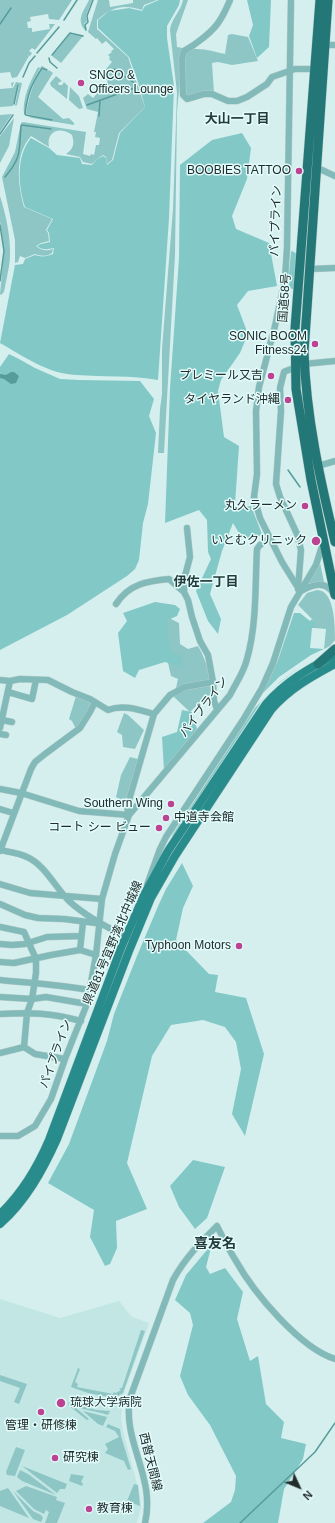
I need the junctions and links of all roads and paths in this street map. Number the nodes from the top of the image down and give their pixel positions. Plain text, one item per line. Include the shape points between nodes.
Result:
1 (230, 0) edge
2 (291, 0) edge
3 (320, 0) edge
4 (328, 0) edge
5 (325, 45) junction
6 (335, 45) edge
7 (315, 69) junction
8 (289, 72) junction
9 (316, 169) junction
10 (335, 176) edge
11 (335, 268) edge
12 (310, 269) junction
13 (335, 361) edge
14 (304, 364) junction
15 (294, 368) junction
16 (335, 461) edge
17 (318, 466) junction
18 (187, 528) dead end
19 (270, 538) junction
20 (323, 542) junction
21 (335, 542) edge
22 (299, 590) junction
23 (184, 592) junction
24 (335, 596) edge
25 (116, 604) dead end
26 (335, 649) edge
27 (335, 655) edge
28 (318, 664) junction
29 (335, 664) edge
30 (0, 680) edge
31 (36, 680) junction
32 (10, 681) junction
33 (213, 682) junction
34 (8, 692) junction
35 (95, 702) junction
36 (217, 709) junction
37 (154, 714) junction
38 (2, 720) junction
39 (12, 722) dead end
40 (0, 728) edge
41 (0, 788) edge
42 (21, 793) junction
43 (0, 809) edge
44 (13, 813) junction
45 (129, 815) junction
46 (166, 837) junction
47 (0, 851) edge
48 (172, 854) junction
49 (0, 884) edge
50 (64, 895) junction
51 (144, 895) junction
52 (102, 899) junction
53 (0, 904) edge
54 (83, 922) junction
55 (100, 922) junction
56 (0, 926) edge
57 (81, 936) junction
58 (130, 938) junction
59 (28, 942) junction
60 (0, 944) edge
61 (80, 950) junction
62 (96, 955) junction
63 (36, 959) junction
64 (0, 962) edge
65 (0, 980) edge
66 (34, 984) junction
67 (90, 990) junction
68 (0, 997) edge
69 (32, 998) junction
70 (87, 1004) junction
71 (27, 1013) junction
72 (0, 1014) edge
73 (80, 1023) junction
74 (90, 1029) junction
75 (24, 1047) junction
76 (0, 1053) edge
77 (65, 1059) junction
78 (0, 1136) edge
79 (0, 1214) edge
80 (0, 1224) edge
81 (335, 1359) edge
82 (145, 1523) edge

1 - 8 street via 220,21 193,46 184,50 183,94 187,99 212,94 228,101 237,101 267,84 272,76
2 - 8 street, パイプライン
3 - 7 highway, 国道58号
4 - 5 highway, 国道58号
5 - 6 street
5 - 9 highway, 国道58号
7 - 8 street via 295,69
7 - 15 highway, 国道58号
8 - 19 street, パイプライン via 285,278 259,387 256,411 257,474 254,497 260,518
9 - 10 street
9 - 12 highway, 国道58号
11 - 12 street
12 - 14 highway, 国道58号
13 - 14 street
14 - 15 street
14 - 17 highway, 国道58号
15 - 20 highway, 国道58号
15 - 22 street via 284,372 280,388 276,484 301,550
16 - 17 street
17 - 21 highway, 国道58号
18 - 23 street via 190,557
19 - 22 street
19 - 36 street, パイプライン via 257,549 254,622 247,659 230,695
20 - 22 street via 318,561
20 - 24 highway, 国道58号
22 - 24 street via 320,584 328,587
22 - 46 street via 262,688
23 - 25 street via 168,579 148,581 128,590
23 - 33 street via 200,641 208,655
26 - 28 highway
27 - 28 main road, 県道81号宜野湾北中城線
28 - 48 main road, 県道81号宜野湾北中城線 via 289,681 266,704
29 - 48 main road, 県道81号宜野湾北中城線 via 297,686 271,710
30 - 32 street
31 - 32 street
31 - 34 street via 32,698
31 - 35 street via 48,680
32 - 34 street
33 - 36 street
33 - 37 street via 185,687 170,695
34 - 38 street
35 - 37 street via 108,710 126,707
35 - 42 street via 80,728 35,762
36 - 45 street, パイプライン
37 - 45 street via 127,807
38 - 39 street
38 - 40 street
41 - 42 street
42 - 44 street
42 - 45 street via 79,811
43 - 44 street
44 - 47 street
45 - 52 street, パイプライン
46 - 48 street via 165,844
46 - 51 street
47 - 50 street via 20,854 32,860
48 - 51 main road, 県道81号宜野湾北中城線
48 - 58 main road, 県道81号宜野湾北中城線
49 - 50 street via 30,893
50 - 52 street
50 - 55 street
51 - 58 main road, 県道81号宜野湾北中城線
52 - 55 street, パイプライン
53 - 54 street via 38,918
54 - 55 street
54 - 57 street
55 - 58 street
55 - 62 street, パイプライン
56 - 59 street via 24,932
57 - 59 street via 47,937
57 - 61 street
58 - 74 main road, 県道81号宜野湾北中城線
58 - 80 main road, 県道81号宜野湾北中城線 via 48,1160 21,1202
59 - 60 street
59 - 63 street
61 - 62 street
61 - 63 street
62 - 67 street, パイプライン
63 - 64 street via 14,963
63 - 66 street
65 - 66 street
66 - 67 street
66 - 69 street
67 - 70 street, パイプライン
68 - 69 street
69 - 70 street via 57,998
69 - 71 street
70 - 73 street, パイプライン
71 - 72 street
71 - 73 street via 57,1015
71 - 75 street
73 - 74 street
73 - 77 street, パイプライン
74 - 79 main road, 県道81号宜野湾北中城線 via 41,1160 23,1188
75 - 76 street
75 - 77 street via 35,1054
77 - 78 street, パイプライン via 51,1099 35,1126 18,1136
81 - 82 street, 西普天間線 via 314,1349 279,1318 240,1268 217,1226 189,1254 173,1280 129,1407 132,1434 147,1491 148,1508

